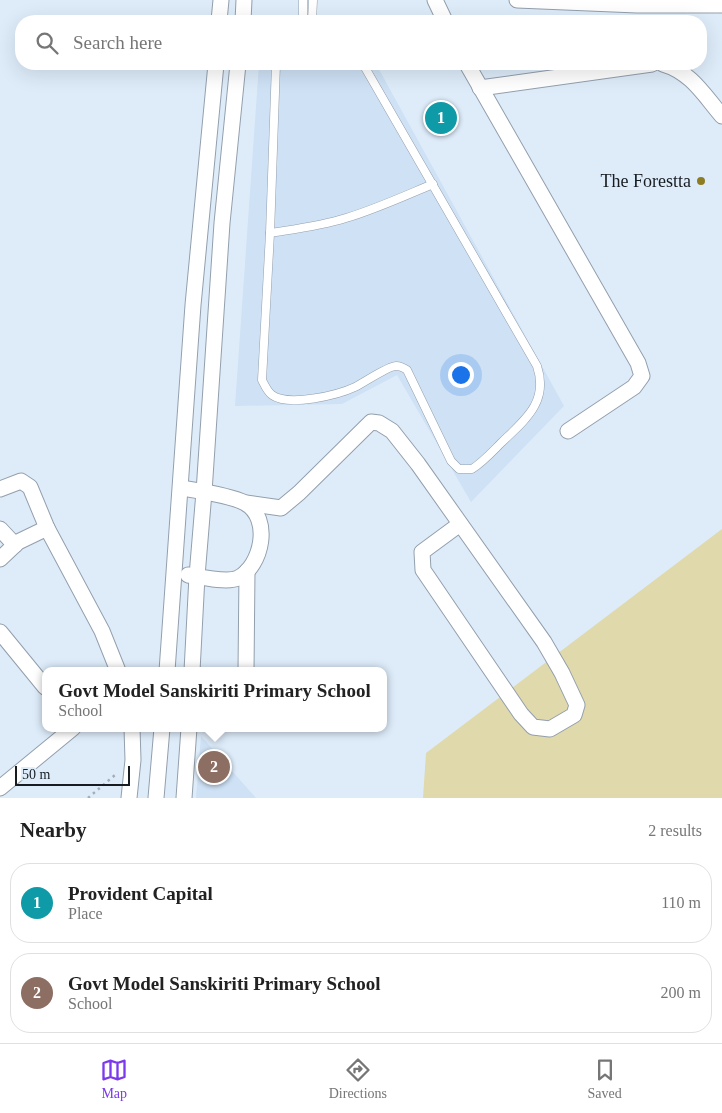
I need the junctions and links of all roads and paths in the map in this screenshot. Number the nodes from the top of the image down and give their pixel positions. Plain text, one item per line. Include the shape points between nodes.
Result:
1 (221, 0) edge
2 (244, 0) edge
3 (303, 0) edge
4 (313, 0) edge
5 (435, 0) edge
6 (516, 0) edge
7 (722, 5) edge
8 (220, 15) edge
9 (243, 15) edge
10 (303, 15) edge
11 (312, 15) edge
12 (442, 15) edge
13 (215, 70) edge
14 (237, 70) edge
15 (276, 70) edge
16 (366, 70) edge
17 (470, 70) edge
18 (609, 70) edge
19 (679, 70) edge
20 (480, 88) junction
21 (722, 116) edge
22 (433, 184) junction
23 (200, 221) junction
24 (222, 223) junction
25 (270, 233) junction
26 (193, 305) junction
27 (216, 305) junction
28 (568, 431) dead end
29 (181, 488) junction
30 (0, 489) edge
31 (204, 492) junction
32 (246, 504) junction
33 (460, 524) junction
34 (47, 528) junction
35 (0, 529) edge
36 (15, 545) junction
37 (0, 559) edge
38 (175, 572) junction
39 (247, 572) junction
40 (197, 576) junction
41 (0, 632) edge
42 (116, 667) edge
43 (167, 667) edge
44 (192, 667) edge
45 (246, 667) edge
46 (42, 683) edge
47 (68, 732) edge
48 (132, 732) edge
49 (162, 732) edge
50 (190, 732) edge
51 (133, 760) junction
52 (0, 788) edge
53 (88, 798) edge
54 (129, 798) edge
55 (156, 798) edge
56 (184, 798) edge

1 - 8 street
2 - 9 street
3 - 10 lane
4 - 11 lane
5 - 12 street
6 - 7 street
13 - 23 street
14 - 24 street
15 - 25 lane
16 - 22 lane
17 - 20 street
18 - 20 street
19 - 21 street via 689,77
20 - 28 street via 638,363 642,376 634,387
22 - 25 lane via 345,218 318,226
22 - 25 lane via 540,376 538,400 530,415 472,469 459,469 451,461 403,367 393,367 354,388 319,398 285,399 274,397 266,390 262,380
23 - 24 street
23 - 26 street
24 - 27 street
26 - 27 street
26 - 29 street
27 - 31 street
29 - 31 street
29 - 38 street
30 - 34 street via 21,480 26,483
31 - 32 street
31 - 40 street
32 - 33 street via 281,508 371,422 392,431
32 - 39 street via 260,522 262,536
33 - 33 street via 544,642 573,693 577,705 574,714 550,729 533,727 521,714 423,570 422,552
34 - 36 street
34 - 42 street via 102,631
35 - 36 street
36 - 37 street
38 - 40 street
38 - 43 street
39 - 40 street via 236,579
39 - 45 street
40 - 44 street
41 - 46 street
47 - 52 street
48 - 51 street
49 - 55 street
50 - 56 street
51 - 53 path
51 - 54 street

